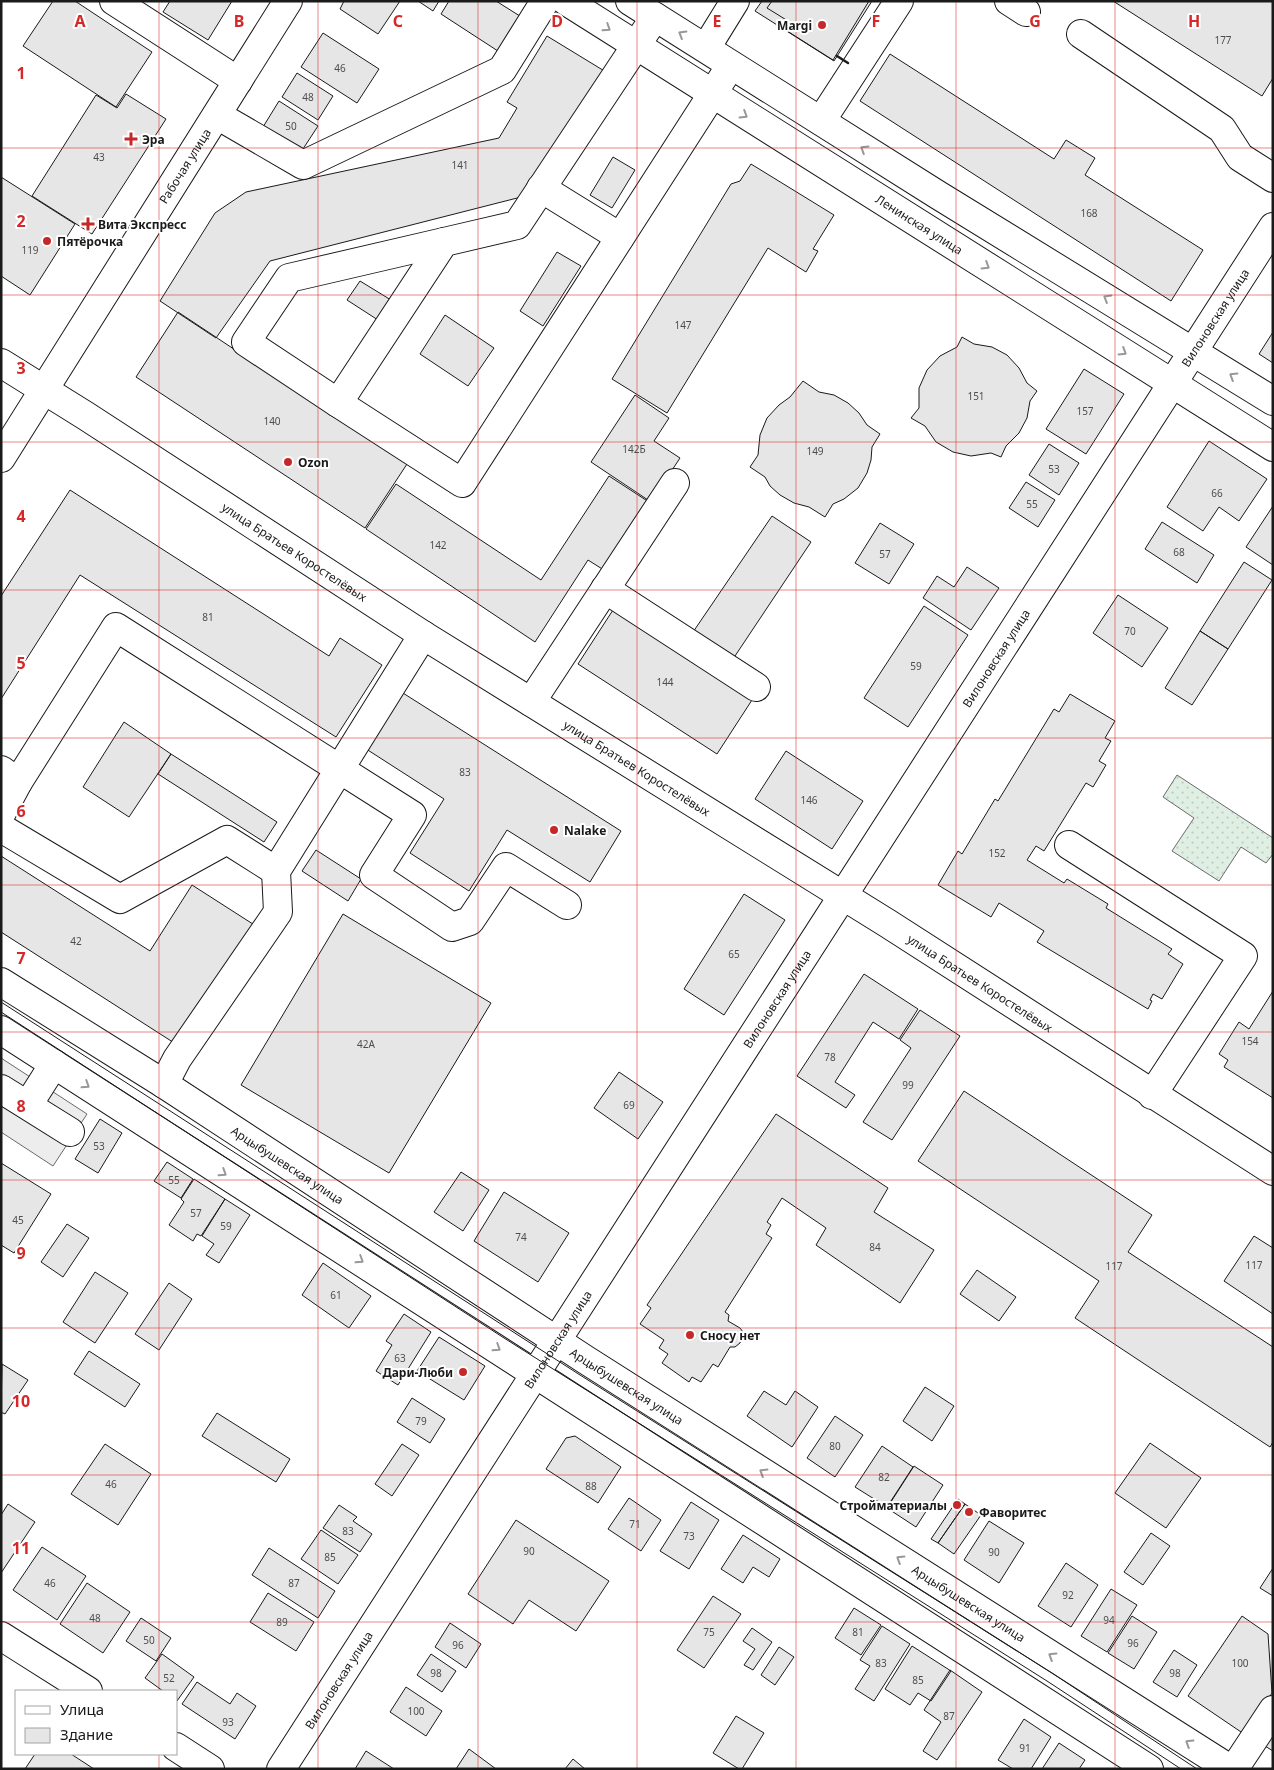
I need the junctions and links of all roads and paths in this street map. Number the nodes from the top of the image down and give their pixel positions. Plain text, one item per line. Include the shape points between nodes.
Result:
1 (114, 1) edge
2 (288, 1) edge
3 (545, 1) edge
4 (566, 1) edge
5 (630, 1) edge
6 (735, 1) edge
7 (899, 1) edge
8 (655, 18) junction
9 (1081, 34) dead end
10 (636, 47) junction
11 (706, 48) junction
12 (731, 65) junction
13 (238, 81) junction
14 (712, 94) junction
15 (217, 115) junction
16 (820, 121) junction
17 (899, 171) junction
18 (1273, 178) edge
19 (541, 188) junction
20 (938, 195) junction
21 (880, 200) junction
22 (919, 224) junction
23 (1273, 227) edge
24 (620, 237) junction
25 (444, 242) junction
26 (1193, 351) junction
27 (1, 363) edge
28 (1172, 383) junction
29 (44, 390) junction
30 (1273, 401) edge
31 (338, 403) junction
32 (1273, 448) edge
33 (1, 458) edge
34 (675, 483) dead end
35 (605, 589) junction
36 (423, 635) junction
37 (756, 687) dead end
38 (531, 702) junction
39 (339, 768) junction
40 (10, 776) edge
41 (1, 814) edge
42 (1, 828) edge
43 (1069, 845) dead end
44 (276, 871) junction
45 (843, 895) junction
46 (567, 905) dead end
47 (1, 982) edge
48 (1, 1030) edge
49 (54, 1064) junction
50 (164, 1084) junction
51 (1, 1089) edge
52 (1152, 1094) junction
53 (28, 1105) junction
54 (70, 1132) dead end
55 (1273, 1171) edge
56 (557, 1340) junction
57 (535, 1373) junction
58 (1, 1636) edge
59 (86, 1690) edge
60 (1273, 1710) edge
61 (178, 1748) edge
62 (210, 1769) edge
63 (281, 1769) edge
64 (1149, 1769) edge
65 (1230, 1769) edge
66 (1234, 1769) edge

1 - 13 main road
2 - 13 main road, Рабочая улица
3 - 15 main road via 502,70 303,165
4 -> 10 main road, Ленинская улица
5 - 8 main road
6 - 11 main road
7 - 16 main road
8 - 10 main road
11 -> 8 main road
9 - 18 main road via 1222,129 1240,157
10 - 14 main road, Ленинская улица
10 - 19 main road
11 - 12 main road
12 - 14 main road
12 - 16 main road
13 - 15 main road, Рабочая улица
14 -> 21 main road, Ленинская улица
14 - 24 main road
15 - 29 main road, Рабочая улица
17 -> 16 main road
17 - 20 main road
17 - 21 main road
19 - 24 main road
19 - 25 main road via 517,225
20 - 22 main road
26 -> 20 main road
21 - 22 main road, Ленинская улица
22 -> 28 main road, Ленинская улица
23 - 26 main road, Вилоновская улица
24 - 31 main road via 462,483
25 - 31 main road
25 - 31 main road via 289,278 246,342
26 - 28 main road, Вилоновская улица
30 -> 26 main road
27 - 29 main road, улица Братьев Коростелёвых
28 - 32 main road, Ленинская улица
28 - 45 main road, Вилоновская улица
29 - 33 main road, Рабочая улица
29 - 36 main road, улица Братьев Коростелёвых
34 - 35 main road
35 - 37 main road
35 - 38 main road
36 - 38 main road, улица Братьев Коростелёвых
36 - 39 main road
38 - 45 main road, улица Братьев Коростелёвых
39 - 40 main road via 116,626
39 - 44 main road
39 - 46 main road via 412,815 374,875 452,927 470,921 506,867
40 - 41 main road
42 - 44 main road via 120,899 227,840
43 - 52 main road via 1243,956
44 - 50 main road via 278,912
45 - 52 main road, улица Братьев Коростелёвых
45 - 56 main road, Вилоновская улица
47 - 50 main road, Арцыбушевская улица
48 - 49 main road
49 - 53 main road
49 -> 57 main road
50 - 56 main road, Арцыбушевская улица
51 - 53 main road
52 - 55 main road, улица Братьев Коростелёвых
53 - 54 main road
56 - 57 main road, Вилоновская улица
65 -> 56 main road, Арцыбушевская улица
57 - 63 main road, Вилоновская улица
57 - 64 main road
58 - 59 main road
60 - 66 main road
61 - 62 main road

